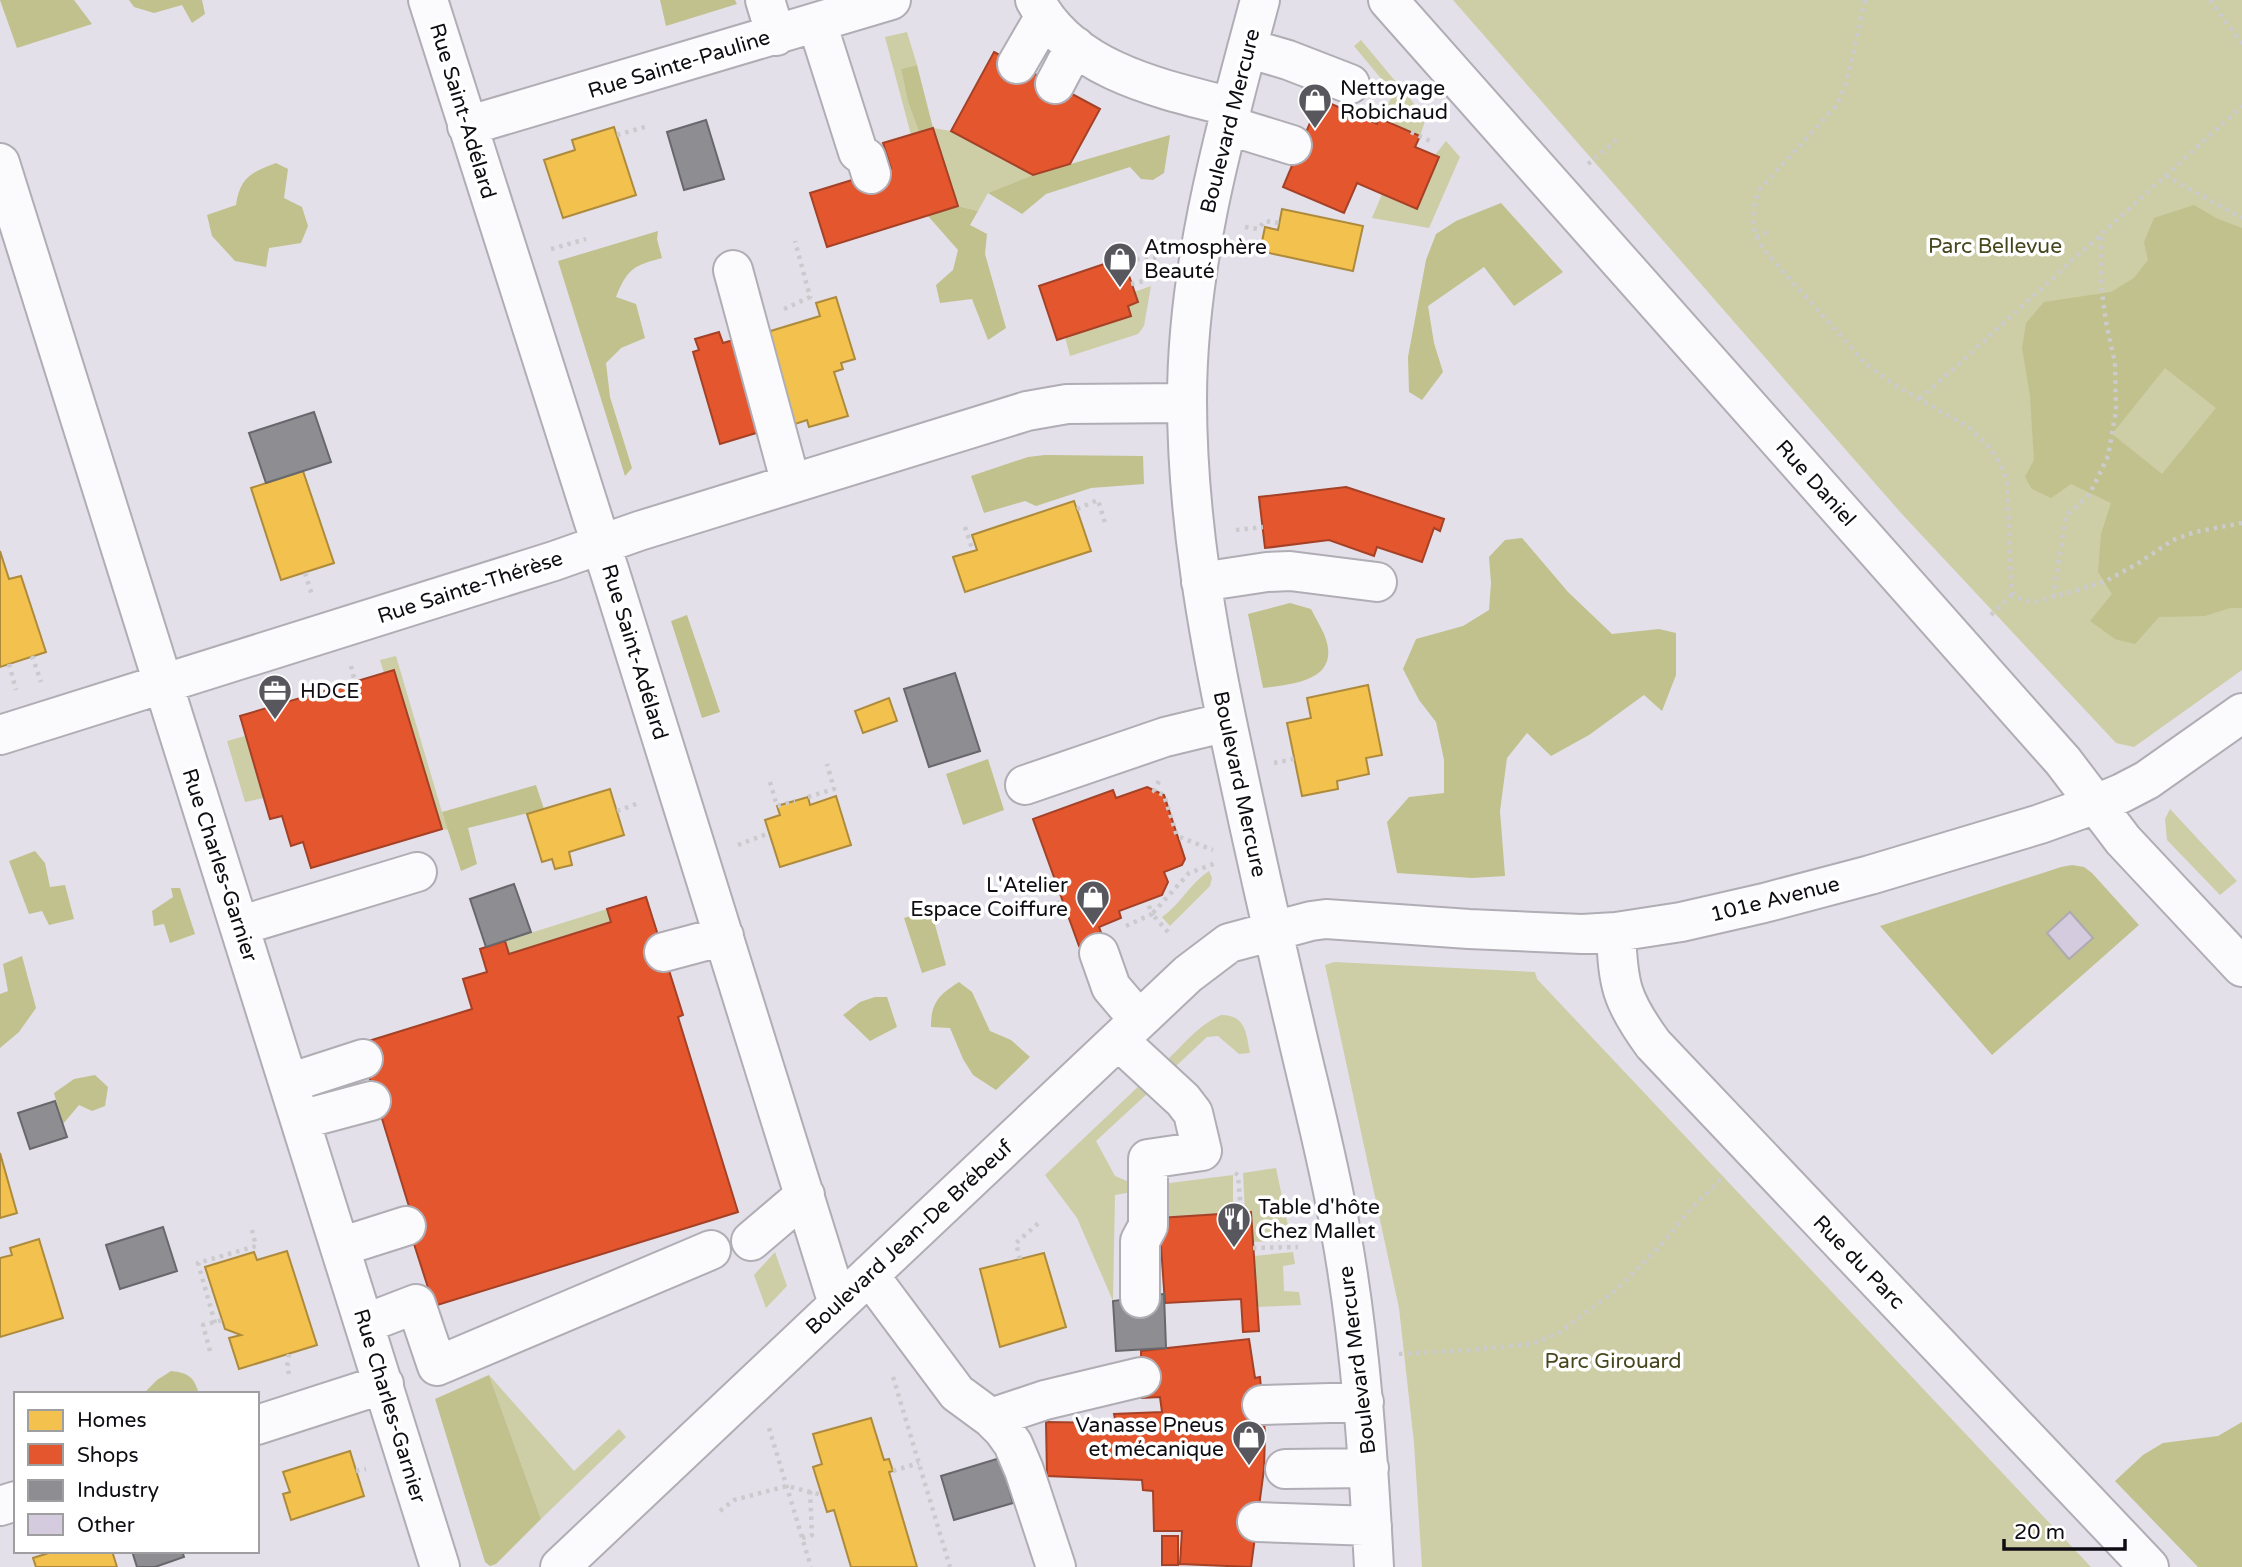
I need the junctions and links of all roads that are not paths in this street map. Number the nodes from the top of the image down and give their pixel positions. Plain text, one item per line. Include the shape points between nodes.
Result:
1 (428, 0) edge
2 (765, 0) edge
3 (891, 0) edge
4 (1260, 0) edge
5 (1388, 0) edge
6 (1040, 8) edge
7 (817, 23) junction
8 (776, 36) junction
9 (1075, 46) junction
10 (1247, 48) junction
11 (1017, 64) dead end
12 (1055, 85) dead end
13 (1350, 85) dead end
14 (1230, 116) junction
15 (467, 126) junction
16 (1292, 145) dead end
17 (0, 163) edge
18 (871, 174) dead end
19 (733, 270) dead end
20 (1186, 403) junction
21 (791, 484) junction
22 (601, 544) junction
23 (1201, 582) junction
24 (1377, 582) dead end
25 (163, 684) junction
26 (2242, 713) edge
27 (1227, 722) junction
28 (0, 735) edge
29 (1025, 785) dead end
30 (2096, 804) junction
31 (417, 872) dead end
32 (239, 926) junction
33 (1272, 931) junction
34 (1616, 932) junction
35 (724, 936) junction
36 (664, 952) dead end
37 (1099, 953) dead end
38 (2242, 967) edge
39 (1128, 1030) junction
40 (363, 1059) dead end
41 (289, 1083) junction
42 (370, 1101) dead end
43 (300, 1120) junction
44 (805, 1195) junction
45 (406, 1226) dead end
46 (751, 1241) dead end
47 (340, 1247) junction
48 (711, 1250) dead end
49 (869, 1275) junction
50 (1140, 1298) dead end
51 (838, 1304) junction
52 (364, 1324) junction
53 (1141, 1377) dead end
54 (384, 1384) junction
55 (1364, 1402) junction
56 (1262, 1405) dead end
57 (991, 1418) junction
58 (259, 1423) edge
59 (1369, 1468) junction
60 (1285, 1469) dead end
61 (1257, 1522) dead end
62 (1372, 1526) junction
63 (440, 1567) edge
64 (560, 1567) edge
65 (1056, 1567) edge
66 (1374, 1567) edge
67 (2149, 1567) edge

1 - 15 street, Rue Saint-Adélard
2 - 8 street
3 - 7 street, Rue Sainte-Pauline
4 - 10 street, Boulevard Mercure
5 - 30 street, Rue Daniel via 2063,761
6 - 9 street
6 - 11 street
7 - 8 street, Rue Sainte-Pauline
7 - 18 street via 858,152 866,158
8 - 15 street, Rue Sainte-Pauline
9 - 12 street
9 - 14 street via 1110,70
10 - 13 street
10 - 14 street, Boulevard Mercure
14 - 16 street
14 - 20 street, Boulevard Mercure via 1195,281
15 - 22 street, Rue Saint-Adélard
17 - 25 street, Rue Charles-Garnier
19 - 21 street
20 - 21 street, Rue Sainte-Thérèse via 1045,407
20 - 23 street, Boulevard Mercure
21 - 22 street, Rue Sainte-Thérèse
22 - 25 street, Rue Sainte-Thérèse
22 - 35 street, Rue Saint-Adélard
23 - 24 street via 1290,571
23 - 27 street, Boulevard Mercure
25 - 28 street, Rue Sainte-Thérèse
25 - 32 street, Rue Charles-Garnier
26 - 30 street, 101e Avenue via 2147,780
27 - 29 street via 1165,737
27 - 33 street, Boulevard Mercure
30 - 34 street, 101e Avenue via 1823,888 1681,922
30 - 38 street, Rue Daniel via 2123,840
31 - 32 street
32 - 41 street, Rue Charles-Garnier
33 - 34 street, 101e Avenue via 1326,919 1541,933
33 - 39 street, Boulevard Jean-De Brébeuf via 1219,949
33 - 55 street, Boulevard Mercure via 1341,1231
34 - 67 street, Rue du Parc via 1622,991 1653,1044
35 - 36 street
35 - 44 street, Rue Saint-Adélard
37 - 39 street
39 - 49 street, Boulevard Jean-De Brébeuf
39 - 50 street via 1194,1113 1202,1152 1148,1159 1149,1226 1140,1241
40 - 41 street
41 - 43 street, Rue Charles-Garnier
42 - 43 street
43 - 47 street, Rue Charles-Garnier
44 - 46 street
44 - 51 street, Rue Saint-Adélard
45 - 47 street
47 - 52 street, Rue Charles-Garnier
48 - 52 street via 437,1366 416,1304
49 - 51 street, Boulevard Jean-De Brébeuf
49 - 57 street via 957,1393
51 - 64 street, Boulevard Jean-De Brébeuf
52 - 54 street, Rue Charles-Garnier
53 - 57 street
54 - 58 street
54 - 63 street, Rue Charles-Garnier
55 - 56 street
55 - 59 street, Boulevard Mercure
57 - 65 street via 1024,1465
59 - 60 street
59 - 62 street, Boulevard Mercure
61 - 62 street
62 - 66 street, Boulevard Mercure

